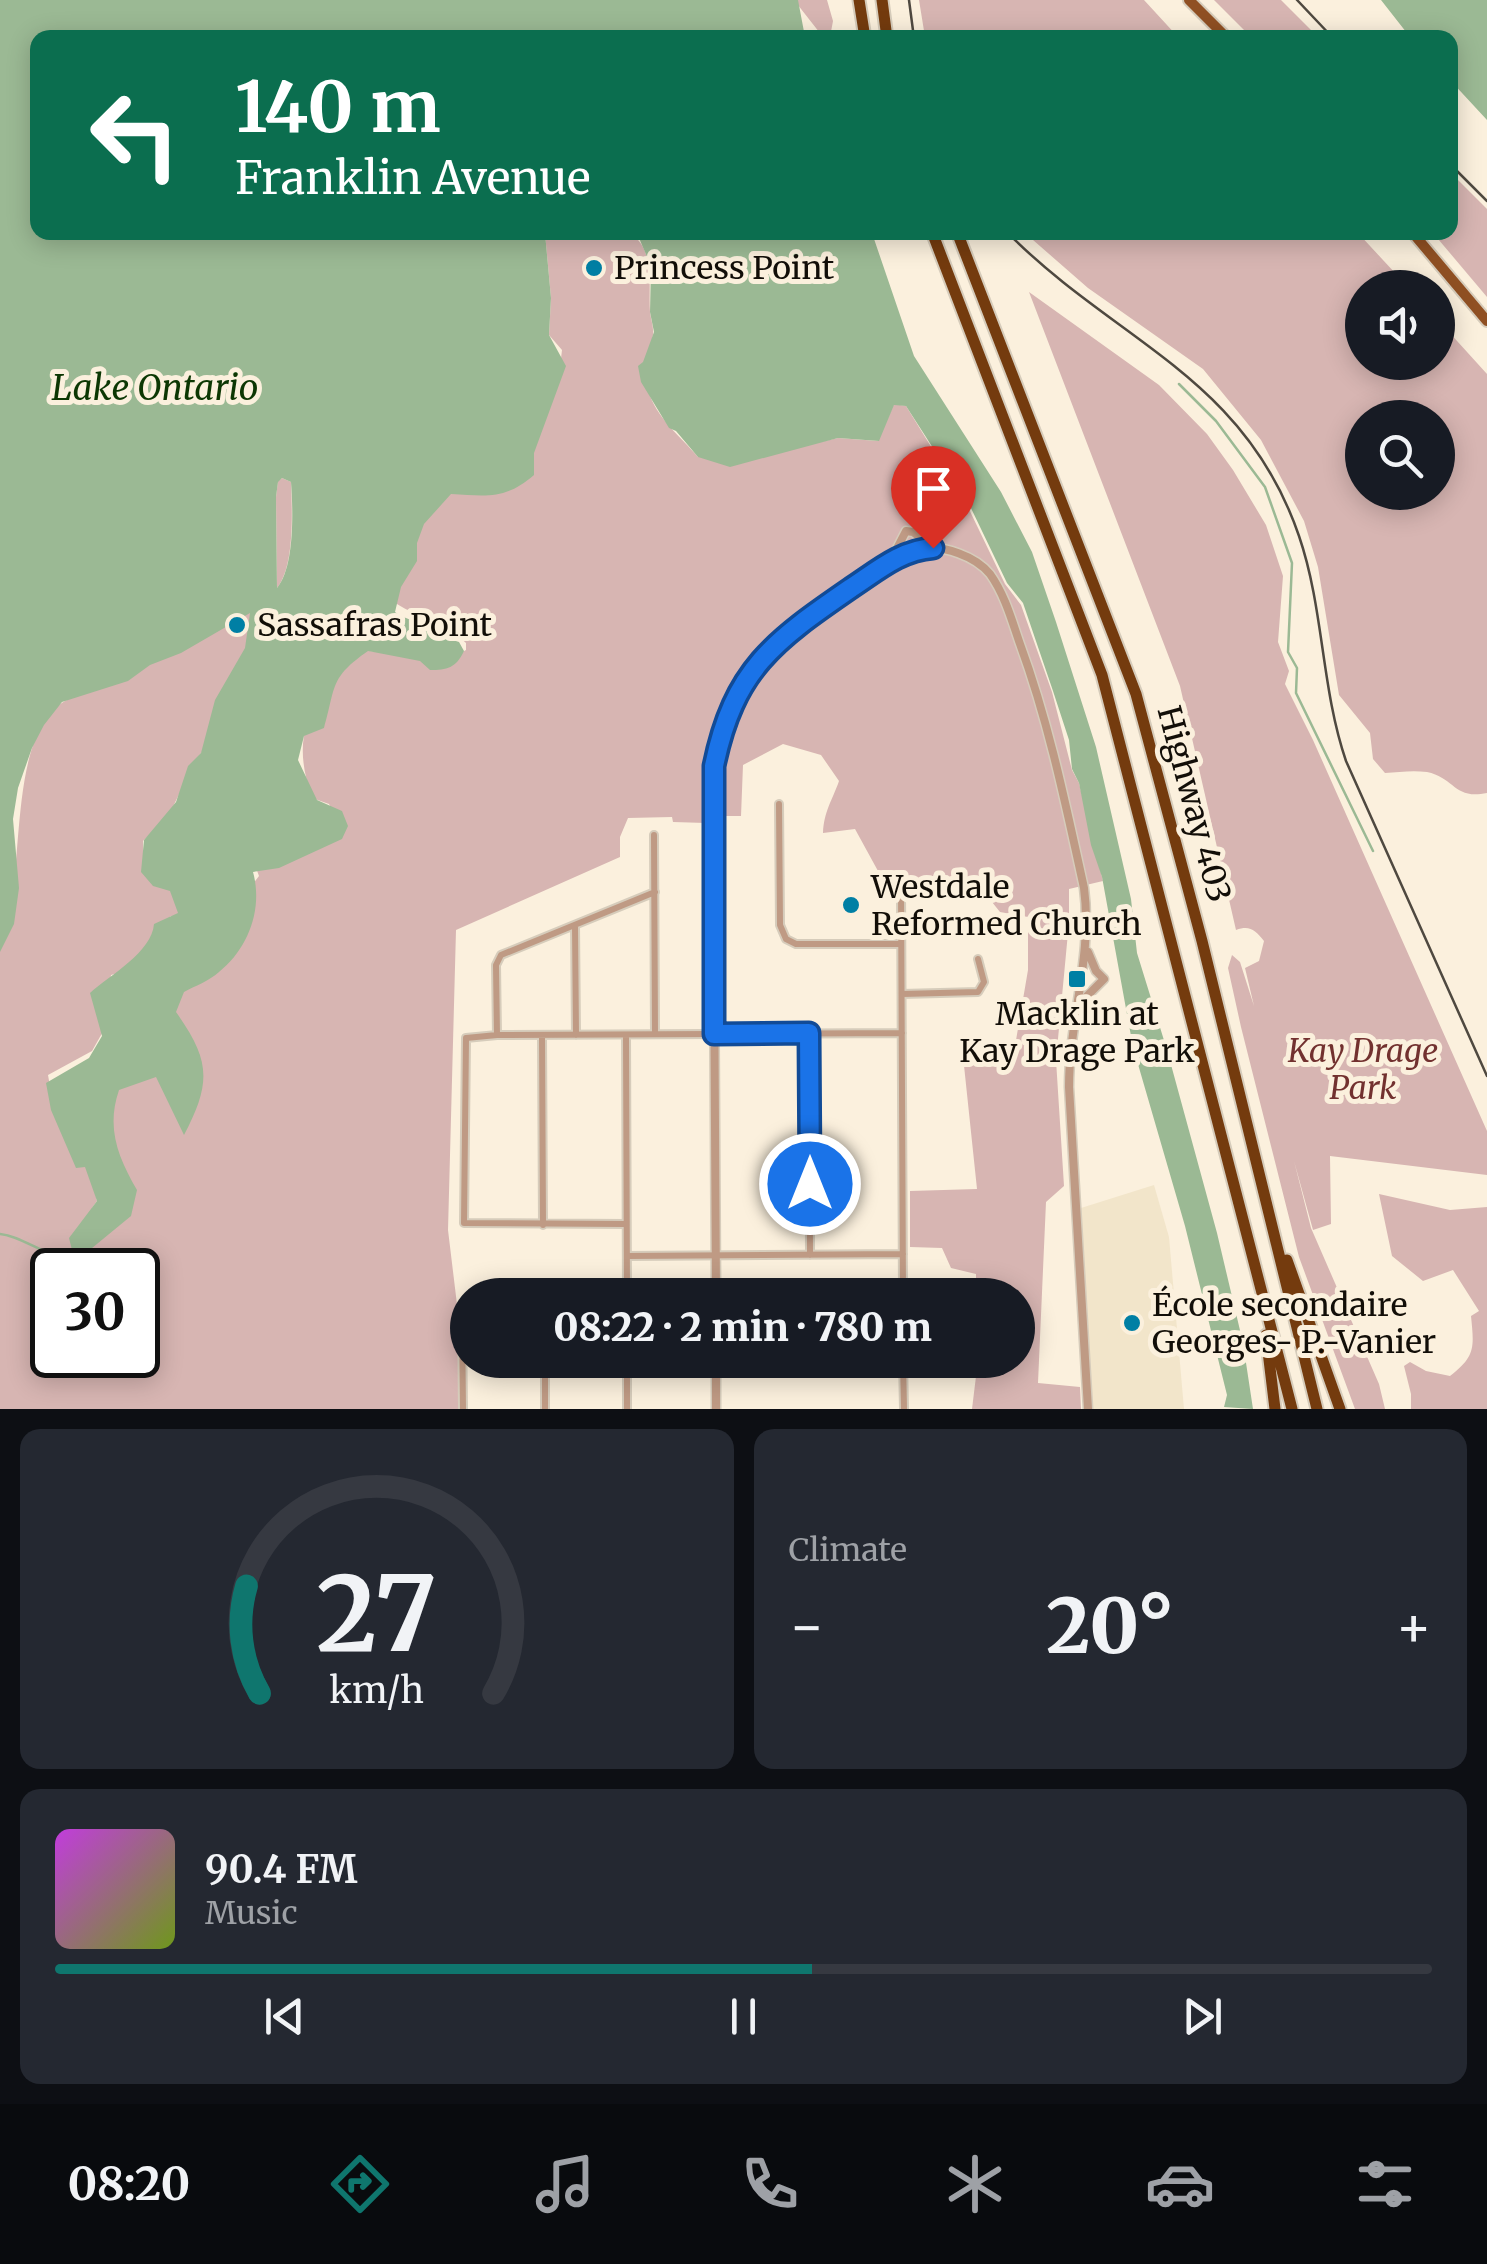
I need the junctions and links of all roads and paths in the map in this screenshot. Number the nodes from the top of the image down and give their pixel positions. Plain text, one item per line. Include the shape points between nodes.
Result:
1 (859, 0) edge
2 (882, 0) edge
3 (1189, 0) edge
4 (864, 30) edge
5 (886, 30) edge
6 (1219, 30) edge
7 (935, 240) edge
8 (960, 240) edge
9 (1419, 240) edge
10 (1487, 321) edge
11 (934, 548) junction
12 (890, 562) junction
13 (779, 804) dead end
14 (654, 835) dead end
15 (901, 887) dead end
16 (654, 892) junction
17 (575, 925) junction
18 (901, 944) junction
19 (1086, 948) junction
20 (978, 958) dead end
21 (902, 994) junction
22 (1076, 1009) junction
23 (902, 1032) junction
24 (809, 1033) junction
25 (626, 1034) junction
26 (655, 1034) junction
27 (714, 1034) junction
28 (542, 1035) junction
29 (576, 1035) junction
30 (497, 1036) junction
31 (1269, 1209) junction
32 (543, 1224) junction
33 (626, 1224) junction
34 (810, 1254) junction
35 (903, 1254) junction
36 (716, 1255) junction
37 (626, 1256) junction
38 (627, 1278) edge
39 (716, 1278) edge
40 (903, 1278) edge
41 (1261, 1296) junction
42 (463, 1378) edge
43 (545, 1378) edge
44 (627, 1378) edge
45 (716, 1378) edge
46 (904, 1378) edge
47 (463, 1409) edge
48 (546, 1409) edge
49 (627, 1409) edge
50 (716, 1409) edge
51 (904, 1409) edge
52 (1088, 1409) edge
53 (1275, 1409) edge
54 (1292, 1409) edge
55 (1317, 1409) edge
56 (1340, 1409) edge

1 - 4 highway
2 - 5 highway
3 - 6 main road
7 - 41 highway, Highway 403 via 1102,676
8 - 31 highway, Highway 403 via 1136,694
9 - 10 main road
11 - 12 street
11 - 12 street via 906,531
11 - 19 street via 975,560 1005,602 1062,790 1084,888
12 - 27 street via 774,644 742,685 726,720 714,766
13 - 18 street via 780,925 786,939
14 - 16 street
15 - 18 street
16 - 17 street
16 - 26 street
17 - 29 street
17 - 30 street via 499,958
18 - 21 street
19 - 22 street
19 - 22 street via 1104,979
20 - 21 street via 984,982 978,992
21 - 23 street
22 - 52 street via 1069,1087
23 - 24 street
23 - 35 street
24 - 27 street
24 - 34 street
25 - 26 street
25 - 29 street
25 - 33 street
26 - 27 street
27 - 36 street
28 - 29 street
28 - 30 street
28 - 32 street
30 - 32 street via 466,1038 462,1219
31 - 55 highway, Highway 403
31 - 56 highway
32 - 33 street
33 - 37 street
34 - 35 street
34 - 36 street
35 - 40 street
36 - 37 street
36 - 39 street
37 - 38 street
41 - 53 highway
41 - 54 highway, Highway 403
42 - 47 street
43 - 48 street
44 - 49 street
45 - 50 street
46 - 51 street

